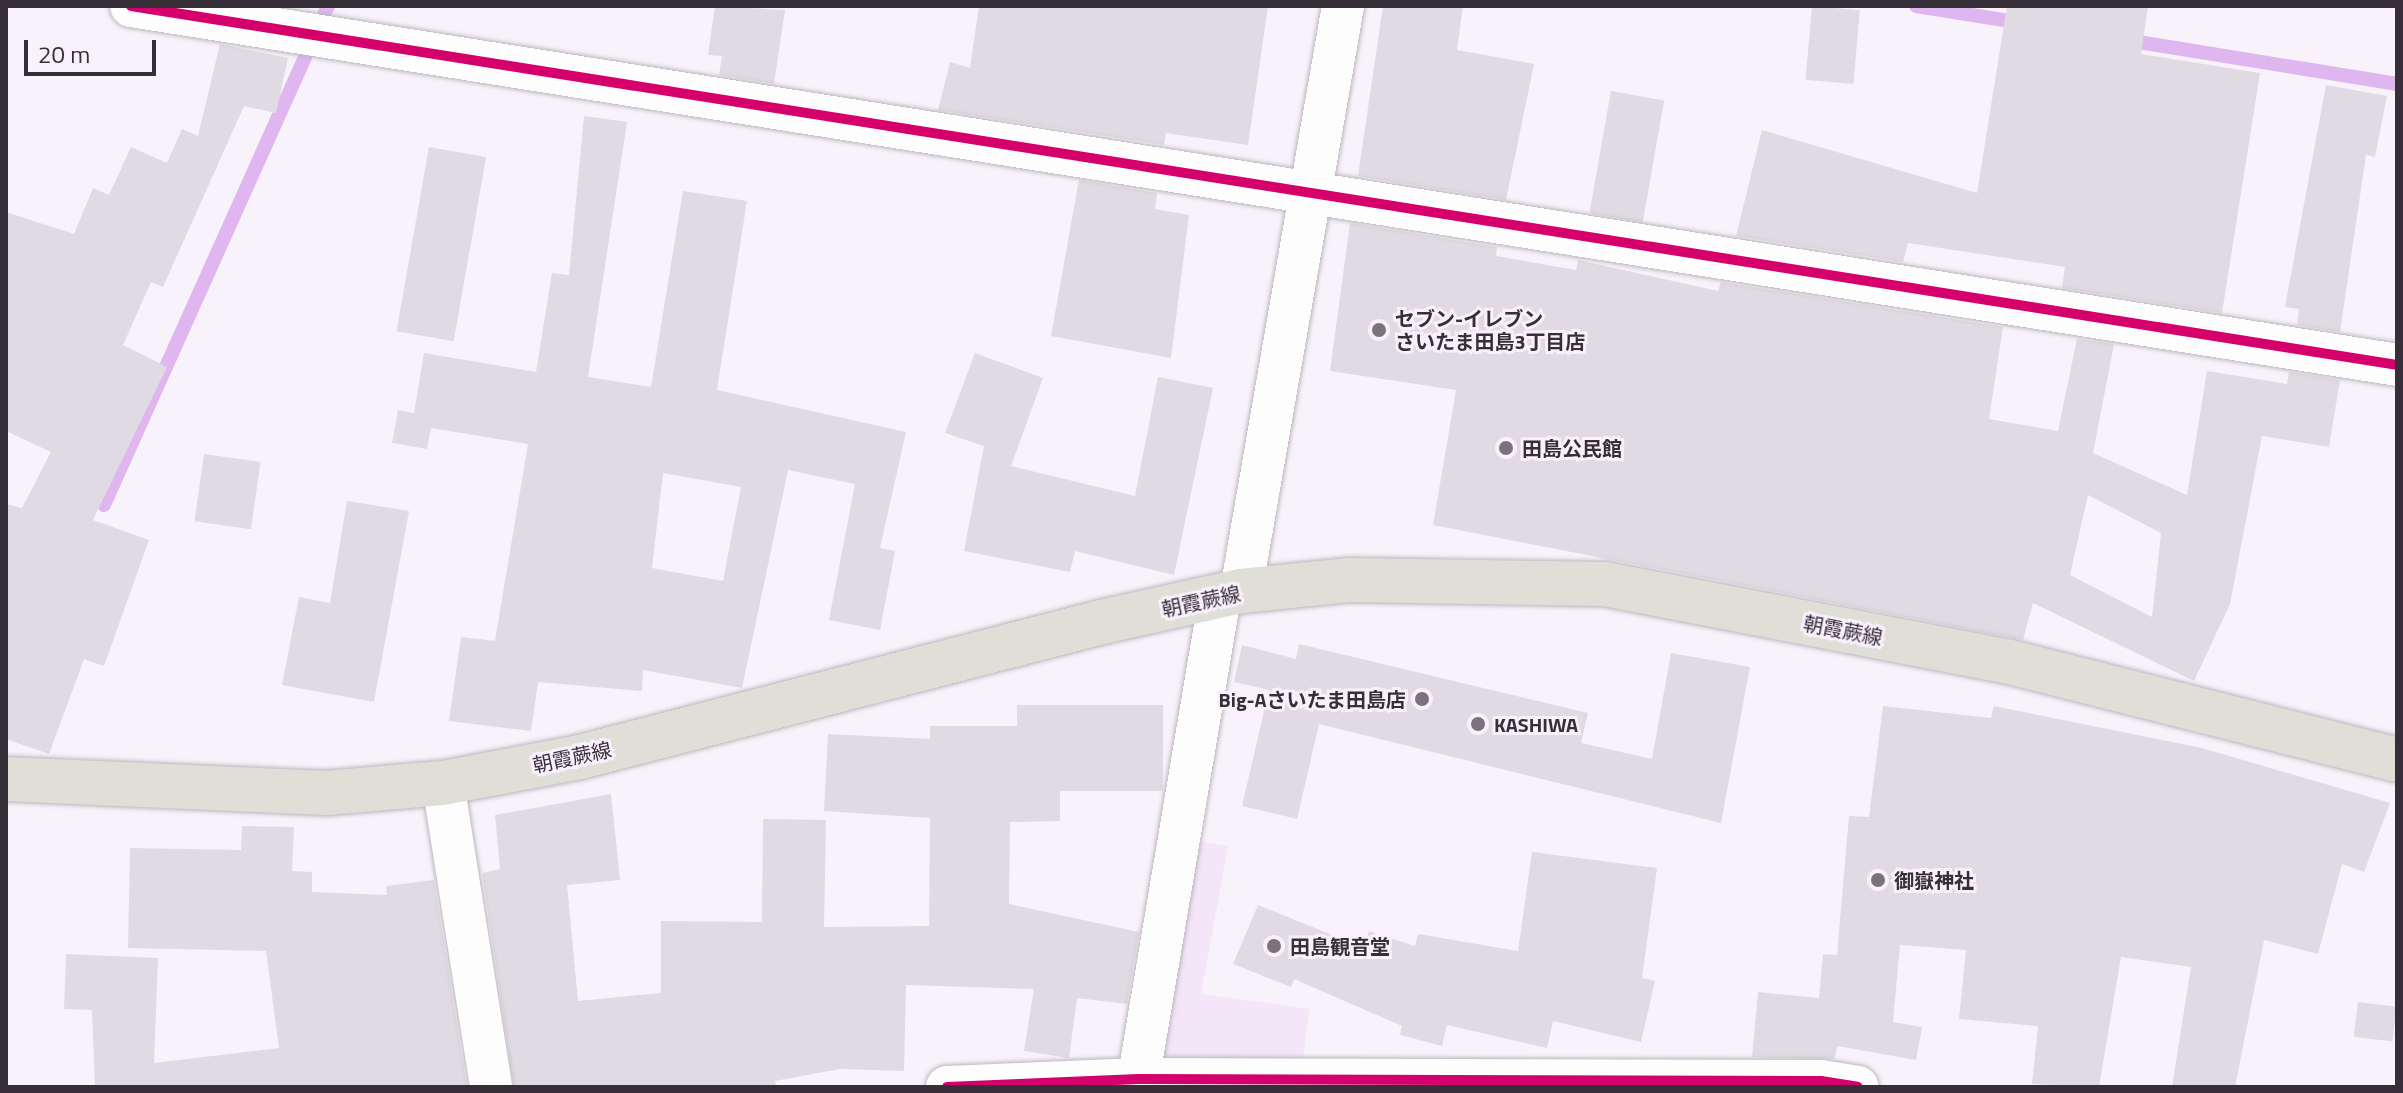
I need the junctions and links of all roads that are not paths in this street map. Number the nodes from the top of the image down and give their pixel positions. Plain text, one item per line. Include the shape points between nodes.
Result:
1 (131, 6) edge
2 (1343, 6) edge
3 (1313, 194) junction
4 (2397, 365) edge
5 (1231, 594) junction
6 (2397, 760) edge
7 (6, 779) edge
8 (443, 783) junction
9 (1138, 1083) edge
10 (491, 1087) edge
11 (947, 1087) edge
12 (1858, 1087) edge

1 - 3 street
2 - 3 street
3 - 4 street
3 - 5 street
5 - 6 main road, 朝霞蕨線 via 1350,580 1605,584 2006,661
5 - 8 main road, 朝霞蕨線 via 580,757
5 - 9 street
7 - 8 main road, 朝霞蕨線 via 326,793
8 - 10 street
9 - 11 street
9 - 12 street

